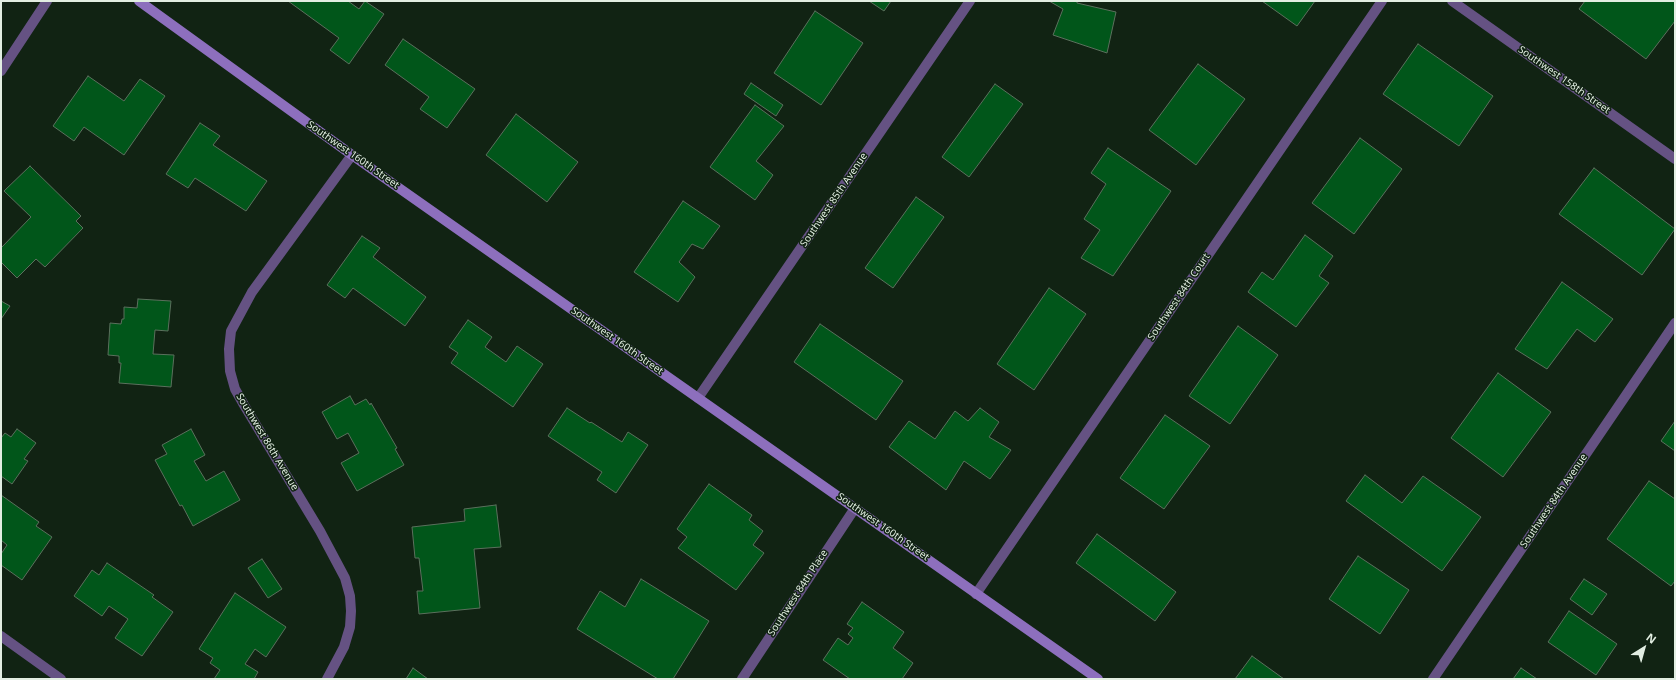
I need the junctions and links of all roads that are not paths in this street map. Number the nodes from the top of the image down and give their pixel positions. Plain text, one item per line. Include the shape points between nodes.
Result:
1 (47, 1) edge
2 (139, 1) edge
3 (970, 1) edge
4 (1382, 1) edge
5 (1452, 1) edge
6 (1, 71) edge
7 (352, 155) junction
8 (1675, 159) edge
9 (1675, 323) edge
10 (698, 398) junction
11 (855, 508) junction
12 (976, 594) junction
13 (1, 636) edge
14 (61, 679) edge
15 (327, 679) edge
16 (742, 679) edge
17 (1098, 679) edge
18 (1433, 679) edge

1 - 6 street
2 - 7 street, Southwest 160th Street
3 - 10 street, Southwest 85th Avenue
4 - 12 street, Southwest 84th Court
5 - 8 street, Southwest 158th Street
7 - 10 street, Southwest 160th Street
7 - 15 street, Southwest 86th Avenue via 252,292 231,331 229,349 230,371 235,389 320,531 345,578 350,596 350,627 344,647
9 - 18 street, Southwest 84th Avenue
10 - 11 street, Southwest 160th Street
11 - 12 street, Southwest 160th Street
11 - 16 street, Southwest 84th Place
12 - 17 street, Southwest 160th Street
13 - 14 street

